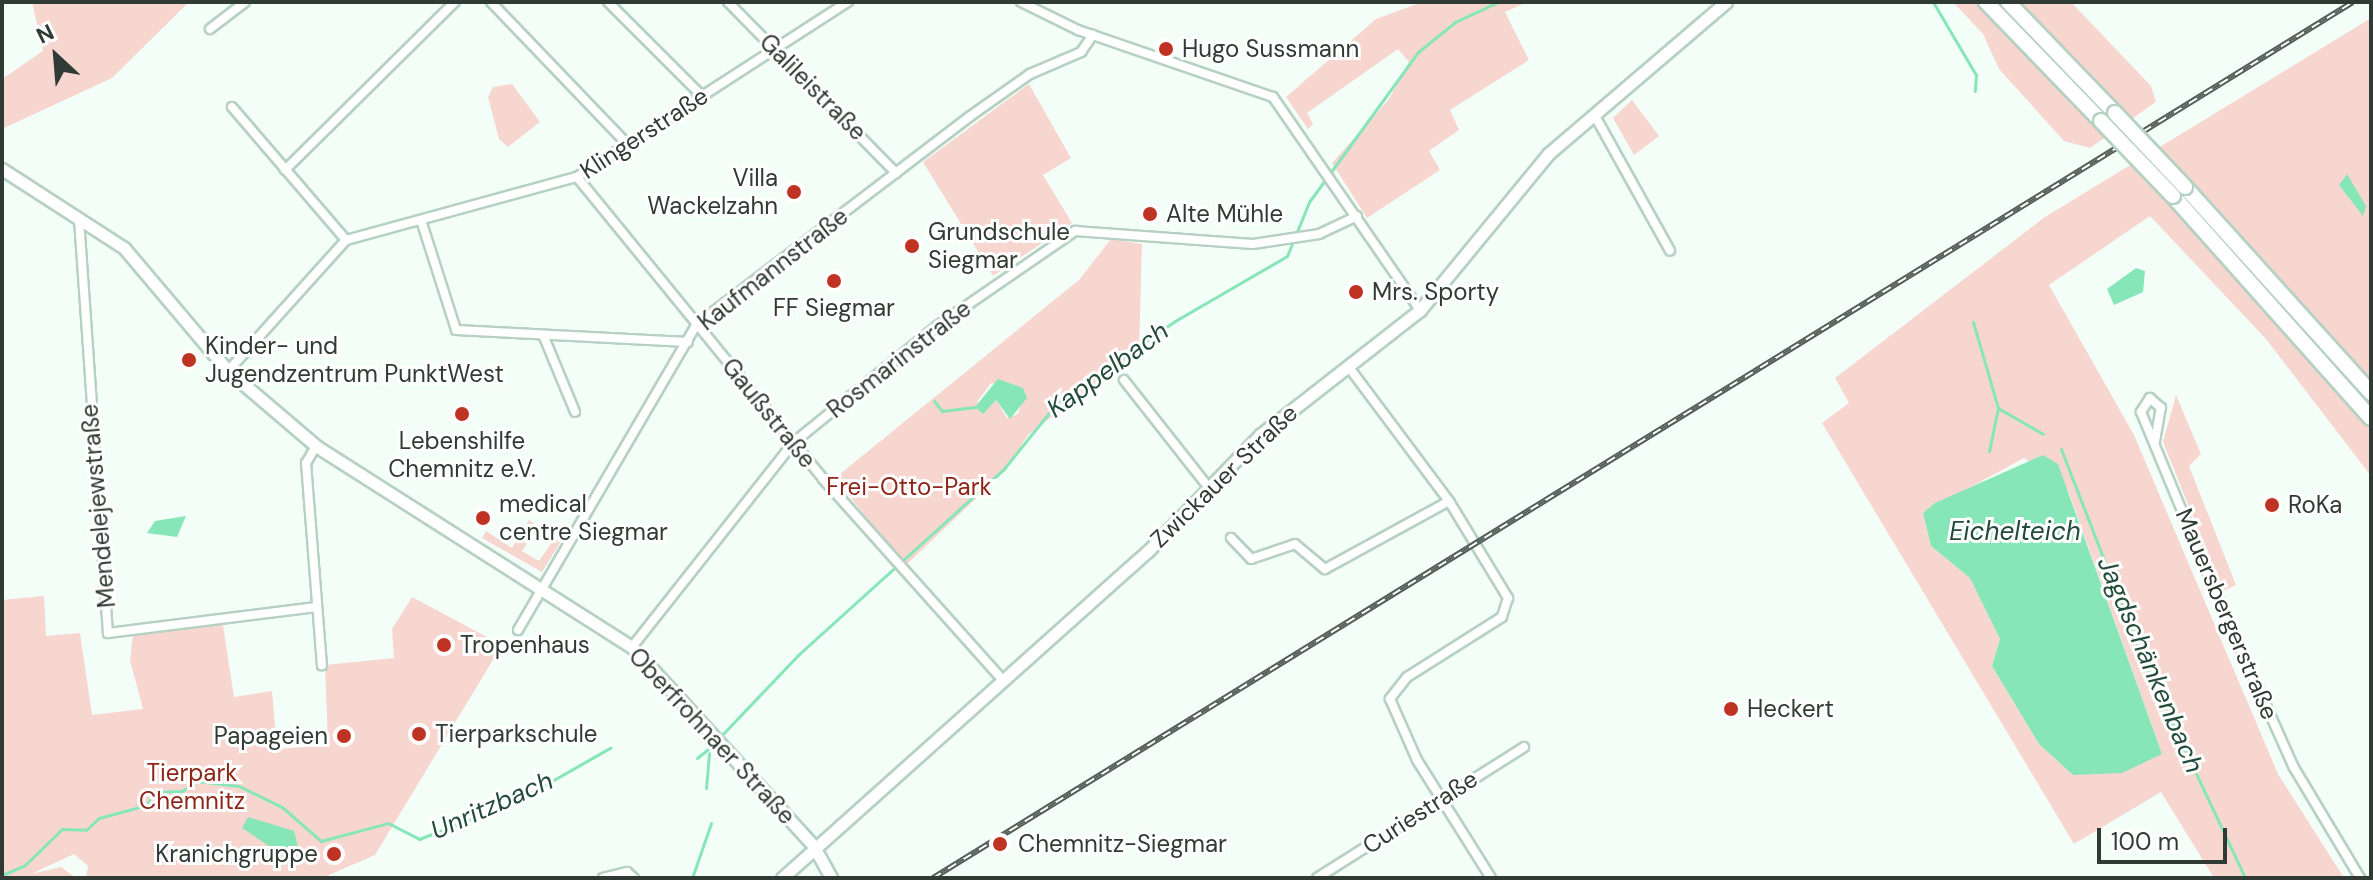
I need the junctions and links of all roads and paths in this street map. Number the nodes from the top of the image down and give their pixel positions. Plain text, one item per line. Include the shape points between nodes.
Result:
1 (245, 2) edge
2 (455, 2) edge
3 (491, 2) edge
4 (608, 2) edge
5 (728, 2) edge
6 (848, 2) edge
7 (1021, 2) edge
8 (1726, 2) edge
9 (1986, 2) edge
10 (2008, 2) edge
11 (210, 29) dead end
12 (1093, 35) junction
13 (775, 50) junction
14 (702, 96) junction
15 (232, 107) dead end
16 (1595, 116) junction
17 (627, 144) junction
18 (2, 169) edge
19 (285, 170) junction
20 (896, 173) junction
21 (577, 177) junction
22 (1357, 216) junction
23 (79, 219) junction
24 (421, 220) junction
25 (346, 240) junction
26 (1670, 251) dead end
27 (1420, 310) junction
28 (696, 325) junction
29 (544, 337) junction
30 (688, 342) junction
31 (1348, 366) junction
32 (228, 371) junction
33 (1124, 380) dead end
34 (2371, 393) edge
35 (575, 412) dead end
36 (2371, 418) edge
37 (2155, 441) junction
38 (794, 442) junction
39 (316, 446) junction
40 (1209, 488) junction
41 (1449, 501) junction
42 (1231, 538) dead end
43 (544, 587) junction
44 (316, 607) junction
45 (518, 630) dead end
46 (632, 647) junction
47 (322, 665) dead end
48 (1001, 678) junction
49 (1524, 747) dead end
50 (1440, 798) junction
51 (813, 845) junction
52 (603, 878) edge
53 (634, 878) edge
54 (782, 878) edge
55 (831, 878) edge
56 (1317, 878) edge
57 (1491, 878) edge
58 (2360, 878) edge

1 - 11 street
2 - 19 street
3 - 17 street
4 - 14 street
5 - 13 street, Galileistraße
6 - 13 street, Klingerstraße
7 - 12 street
8 - 16 main road, Zwickauer Straße
9 - 36 highway, bridge via 2173,196
10 - 34 highway, bridge
12 - 20 street, Kaufmannstraße via 1081,52 1030,74
12 - 22 street via 1273,97
13 - 14 street, Klingerstraße
13 - 20 street, Galileistraße
14 - 17 street, Klingerstraße
15 - 19 street
16 - 26 street
16 - 27 main road, Zwickauer Straße via 1548,154
17 - 21 street, Klingerstraße
18 - 23 main road, Oberfrohnaer Straße
19 - 25 street
20 - 28 street, Kaufmannstraße
21 - 24 street, Klingerstraße
21 - 28 street, Gaußstraße
22 - 27 street
22 - 38 street, Rosmarinstraße via 1287,240 1187,243 1075,231 937,326
23 - 32 main road, Oberfrohnaer Straße via 142,264
23 - 44 street, Mendelejewstraße via 108,633
24 - 25 street, Klingerstraße
24 - 29 street via 453,327
25 - 32 street
27 - 31 main road, Zwickauer Straße
28 - 30 street, Kaufmannstraße
28 - 38 street, Gaußstraße
29 - 30 street
29 - 35 street
30 - 43 street, Kaufmannstraße
31 - 40 main road, Zwickauer Straße via 1260,435
31 - 41 street
32 - 39 main road, Oberfrohnaer Straße
33 - 40 street
37 - 37 street, Mauersbergerstraße via 2161,408 2150,398 2141,412
37 - 58 street, Mauersbergerstraße via 2218,598 2306,784
38 - 46 street, Rosmarinstraße
38 - 48 street, Gaußstraße
39 - 43 main road, Oberfrohnaer Straße via 365,483
39 - 44 street via 306,463
40 - 48 main road, Zwickauer Straße
41 - 42 street via 1325,569 1295,544 1251,559
41 - 50 street via 1508,603 1502,617 1392,691 1393,717
43 - 45 street, Kaufmannstraße
43 - 46 main road, Oberfrohnaer Straße
44 - 47 street
46 - 51 main road, Oberfrohnaer Straße
48 - 51 main road, Zwickauer Straße
49 - 50 street, Curiestraße
50 - 56 street, Curiestraße
50 - 57 street
51 - 54 main road, Zwickauer Straße
51 - 55 main road, Oberfrohnaer Straße
52 - 53 street via 627,872

